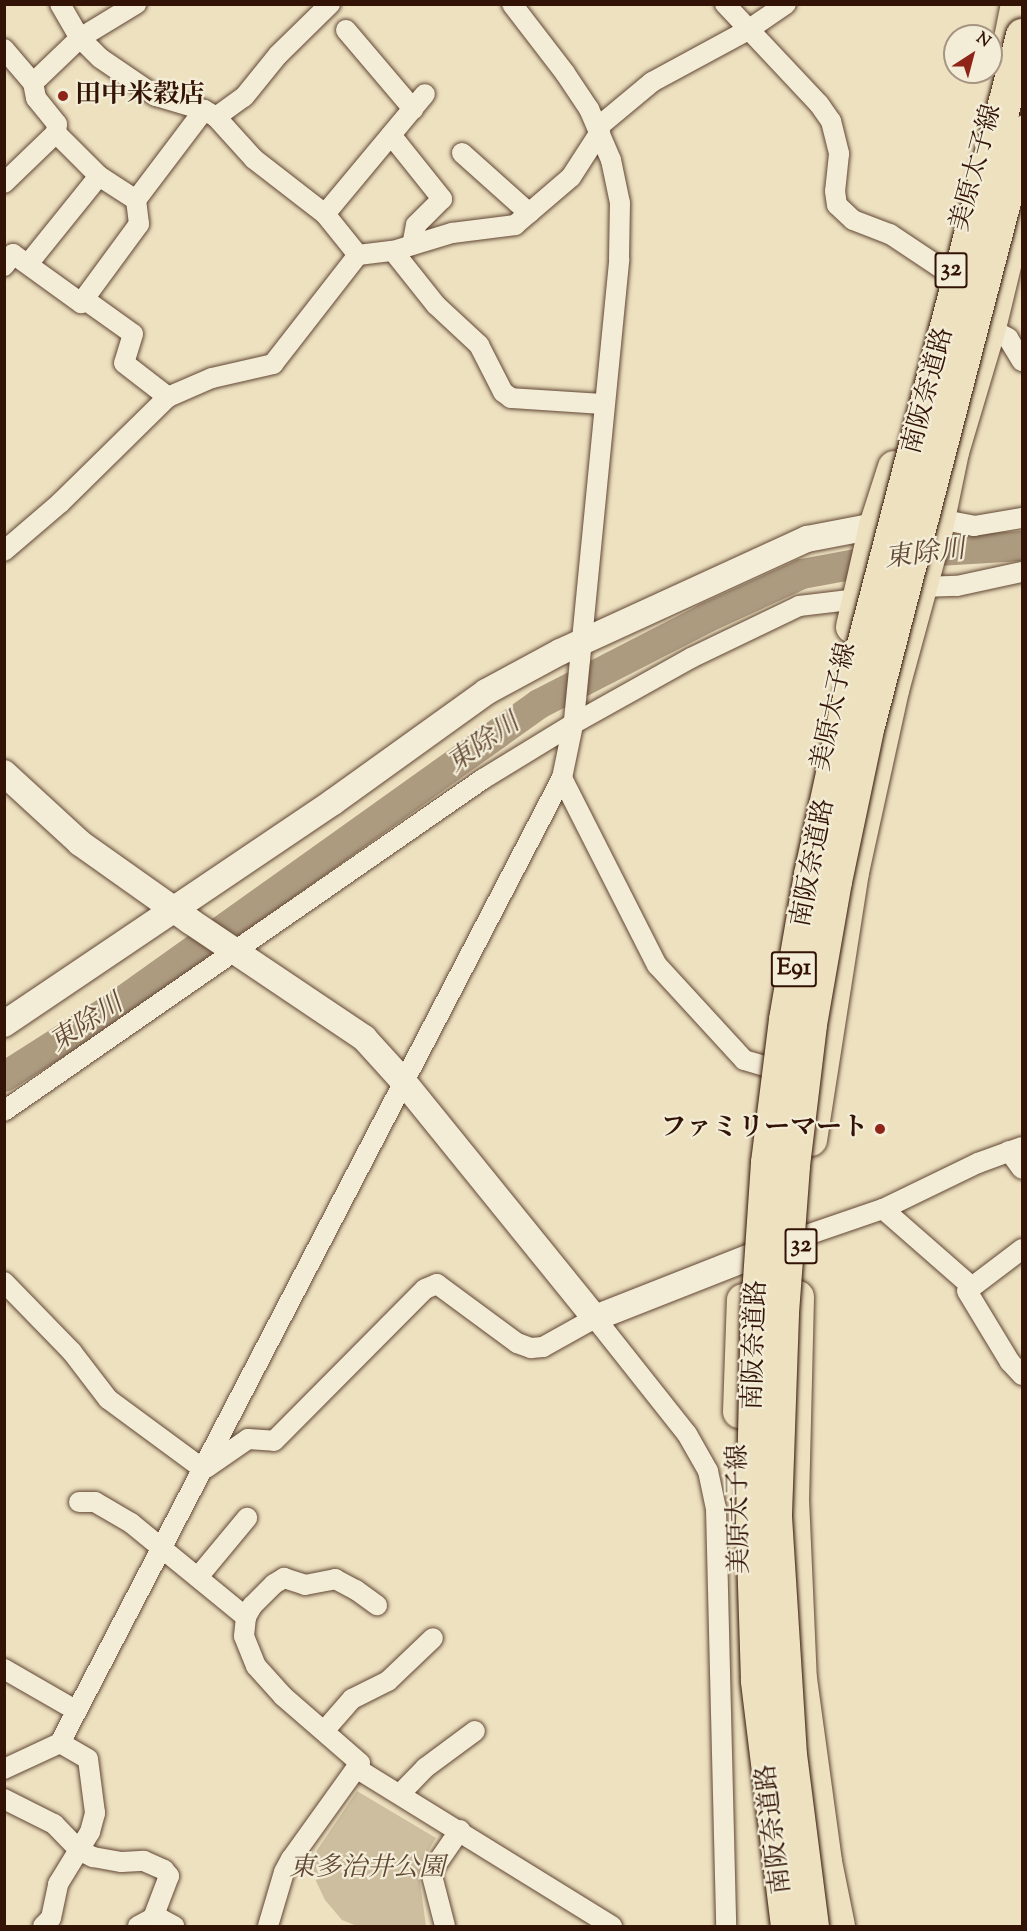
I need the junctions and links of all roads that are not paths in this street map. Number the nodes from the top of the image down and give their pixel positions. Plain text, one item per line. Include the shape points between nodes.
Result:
1 (60, 4) edge
2 (136, 4) edge
3 (330, 4) edge
4 (512, 4) edge
5 (725, 4) edge
6 (786, 4) edge
7 (1017, 4) edge
8 (346, 30) dead end
9 (748, 30) junction
10 (1023, 35) edge
11 (80, 38) junction
12 (7, 59) edge
13 (33, 83) junction
14 (210, 114) junction
15 (599, 130) junction
16 (1023, 132) edge
17 (56, 134) junction
18 (392, 135) junction
19 (462, 153) dead end
20 (99, 176) junction
21 (4, 183) edge
22 (1023, 196) edge
23 (136, 200) junction
24 (529, 213) junction
25 (325, 214) junction
26 (412, 245) junction
27 (393, 250) junction
28 (358, 255) junction
29 (12, 258) edge
30 (950, 274) junction
31 (84, 298) junction
32 (990, 328) junction
33 (1023, 361) edge
34 (168, 397) junction
35 (604, 404) junction
36 (1023, 518) edge
37 (938, 524) junction
38 (874, 529) junction
39 (4, 551) edge
40 (1023, 572) edge
41 (924, 581) junction
42 (860, 592) junction
43 (580, 651) junction
44 (573, 722) junction
45 (4, 772) edge
46 (562, 778) junction
47 (181, 915) junction
48 (237, 952) junction
49 (4, 1024) edge
50 (765, 1066) junction
51 (403, 1081) junction
52 (4, 1111) edge
53 (1016, 1149) edge
54 (1023, 1168) edge
55 (883, 1209) junction
56 (801, 1237) junction
57 (1023, 1249) edge
58 (745, 1258) junction
59 (4, 1282) edge
60 (972, 1287) junction
61 (595, 1318) junction
62 (1023, 1376) edge
63 (203, 1469) junction
64 (79, 1502) dead end
65 (247, 1518) dead end
66 (161, 1546) junction
67 (198, 1577) junction
68 (377, 1605) dead end
69 (246, 1617) junction
70 (433, 1638) dead end
71 (4, 1669) edge
72 (757, 1680) junction
73 (76, 1711) junction
74 (324, 1731) junction
75 (475, 1731) dead end
76 (60, 1743) junction
77 (357, 1768) junction
78 (4, 1769) edge
79 (400, 1794) junction
80 (4, 1799) edge
81 (460, 1830) junction
82 (79, 1850) junction
83 (146, 1922) edge
84 (43, 1926) edge
85 (174, 1926) edge
86 (268, 1926) edge
87 (445, 1926) edge
88 (612, 1926) edge
89 (726, 1926) edge
90 (780, 1926) edge
91 (787, 1926) edge
92 (812, 1926) edge
93 (839, 1926) edge

1 - 11 street
2 - 11 street
3 - 14 street via 244,97
4 - 15 street via 565,73
5 - 9 street
6 - 9 street
7 - 30 main road, 美原太子線 / 32
8 - 18 street via 419,101
9 - 15 street via 652,82
9 - 30 street via 831,121 839,154 837,205 853,220 890,234
10 - 72 highway, 南阪奈道路 / E91, bridge via 845,714 810,874 785,1019 767,1162 757,1309 752,1523
11 - 13 street
11 - 14 street via 121,75 156,96
12 - 13 street
13 - 17 street via 36,98 57,124
14 - 23 street
14 - 25 street via 254,159
15 - 24 street via 571,177
15 - 35 street via 611,160 620,203 619,259
16 - 92 highway, 南阪奈道路 / E91, bridge via 868,725 810,1024 796,1141 782,1312 775,1514 790,1755
17 - 20 street
17 - 21 street
18 - 25 street
18 - 26 street via 442,199 416,225
19 - 24 street
20 - 23 street
20 - 29 street
22 - 32 main road, 美原太子線 / 32
23 - 31 street via 139,224
24 - 26 street via 515,225 452,233
25 - 28 street
26 - 27 street
27 - 28 street
27 - 35 street via 436,304 479,345 503,392 511,398
28 - 34 street via 273,364 212,378
29 - 31 street via 81,303
30 - 38 main road, 美原太子線 / 32
31 - 34 street via 134,334 124,363
32 - 33 street via 1008,338
32 - 37 main road, 美原太子線 / 32 via 953,452
34 - 39 street via 60,503
35 - 43 street
36 - 37 street via 974,526
37 - 41 main road, 美原太子線 / 32
38 - 42 main road, 美原太子線 / 32
38 - 43 street via 807,539
40 - 41 street via 957,586
41 - 56 main road, 美原太子線 / 32 via 893,690 853,872 807,1167
42 - 44 street via 799,606 691,658
42 - 50 main road, 美原太子線 / 32 via 801,860
43 - 44 street
43 - 47 street via 486,692
44 - 46 street
44 - 48 street via 483,778
45 - 47 street via 80,843
46 - 50 street via 657,965 744,1060
46 - 51 street
47 - 48 street
47 - 49 street
48 - 51 street via 364,1038
48 - 52 street
50 - 58 main road, 美原太子線 / 32
51 - 61 street
51 - 63 street
53 - 54 street
53 - 55 street via 978,1162
55 - 56 street
55 - 60 street
56 - 58 street
56 - 93 main road, 美原太子線 / 32 via 793,1499 801,1679 826,1862
57 - 60 street
58 - 61 street
58 - 90 main road, 美原太子線 / 32 via 739,1349 740,1563 747,1673
59 - 63 street via 72,1352 108,1399
60 - 62 street via 967,1291 1010,1362
61 - 63 street via 543,1347 531,1348 517,1343 437,1284 425,1289 274,1441 248,1439
61 - 89 street via 687,1434 708,1471 716,1508
63 - 66 street
64 - 66 street via 95,1502 109,1508
65 - 67 street
66 - 67 street
66 - 73 street
67 - 69 street
68 - 69 street via 335,1579 305,1585 284,1578 259,1599
69 - 74 street via 244,1636 256,1666 283,1696
70 - 74 street via 388,1681 352,1699
71 - 73 street
72 - 90 highway, bridge via 761,1757
72 - 91 highway, 南阪奈道路 / E91, bridge
73 - 76 street
74 - 77 street via 360,1763
75 - 79 street via 424,1768
76 - 78 street
76 - 82 street via 88,1759 95,1814
77 - 79 street
77 - 86 street via 291,1859
79 - 81 street
80 - 82 street via 54,1824
81 - 87 street via 431,1872
81 - 88 street
82 - 83 street via 122,1862 144,1861 164,1870 168,1876
82 - 84 street via 58,1884 51,1918
83 - 85 street via 161,1919

